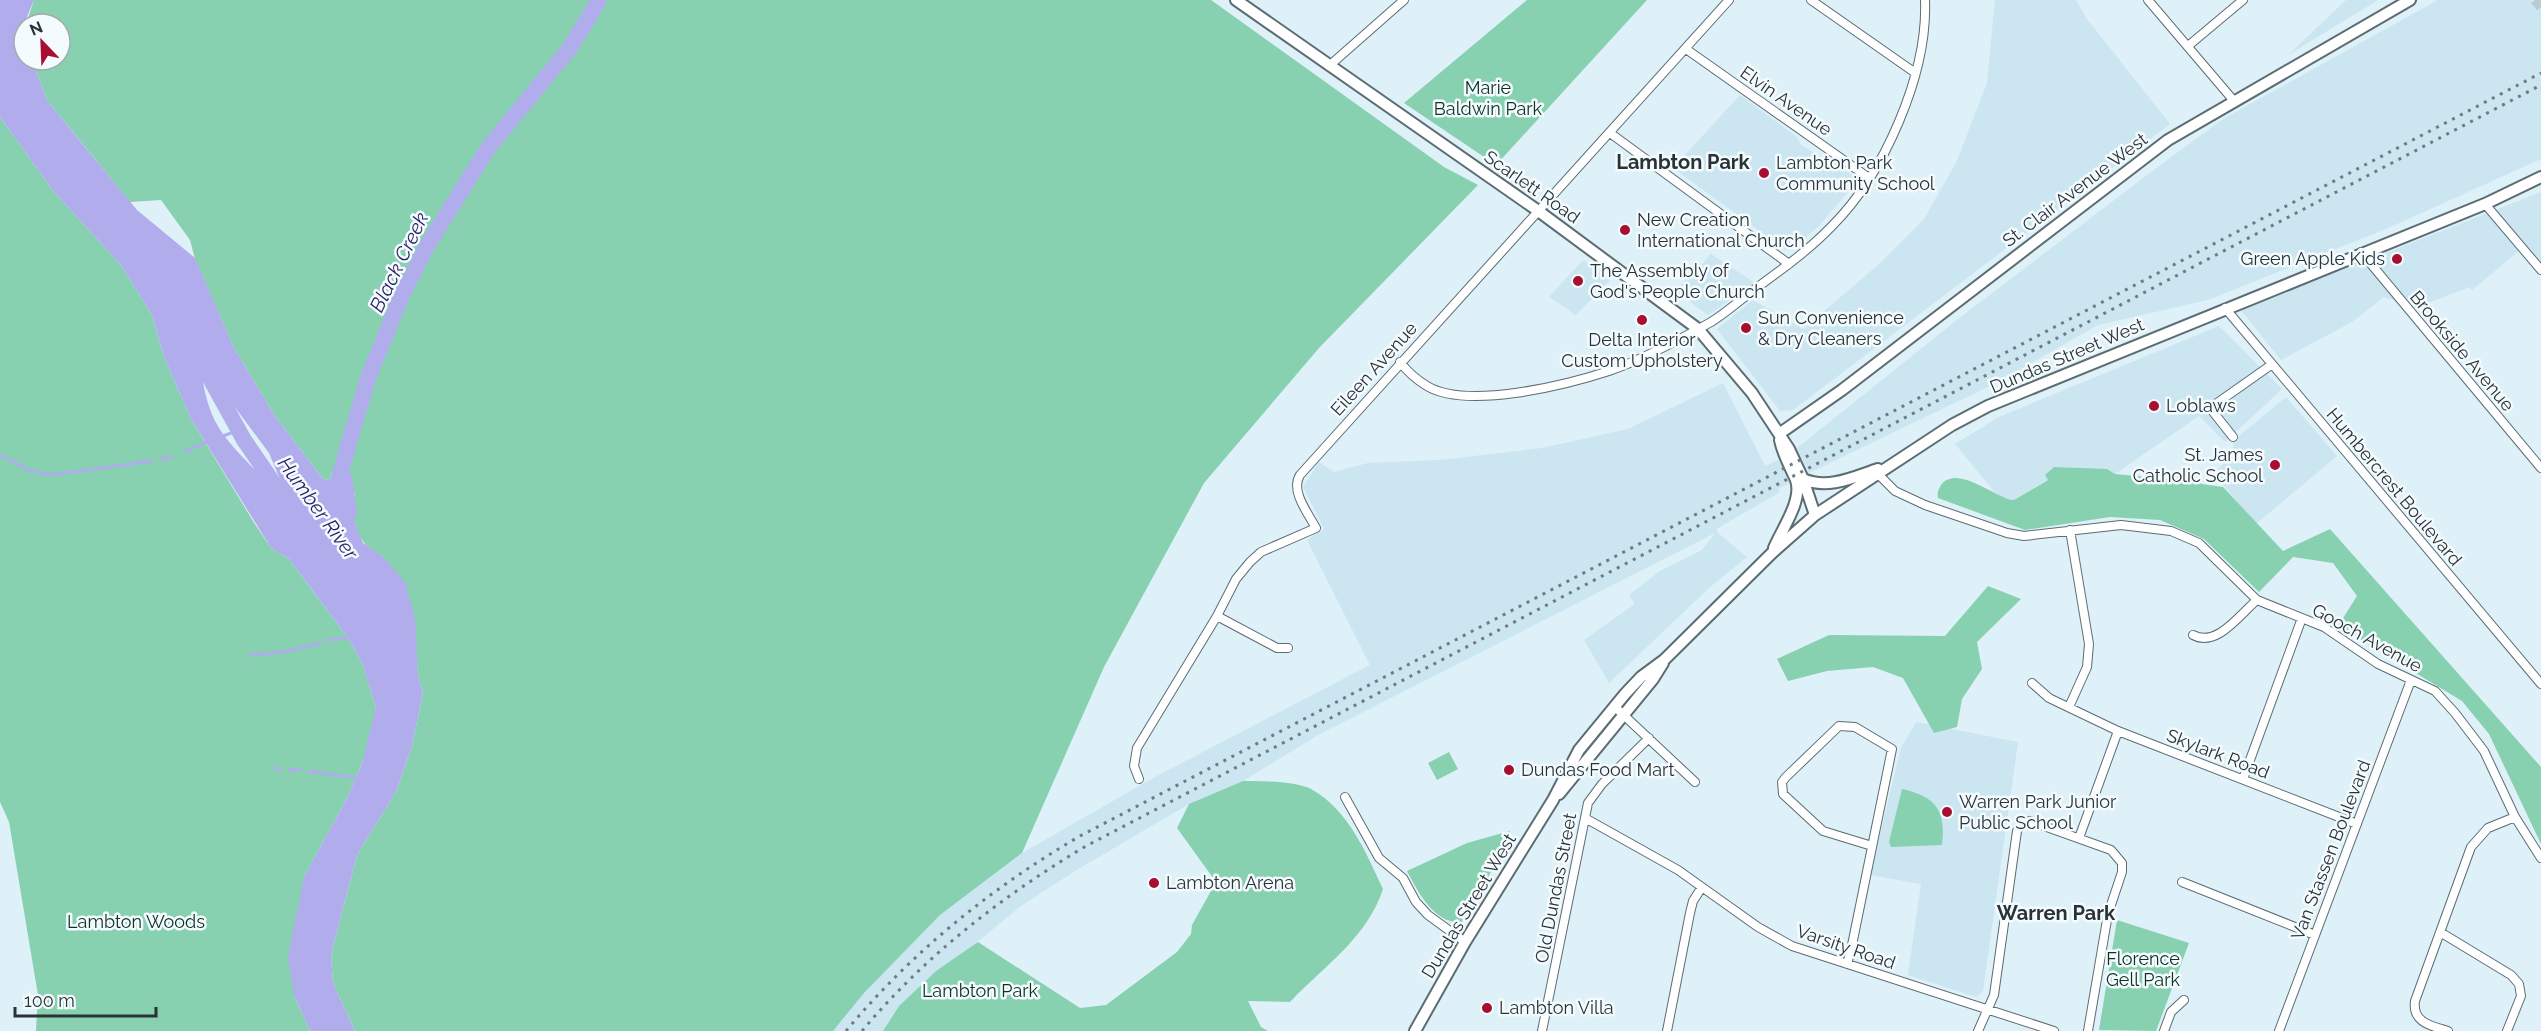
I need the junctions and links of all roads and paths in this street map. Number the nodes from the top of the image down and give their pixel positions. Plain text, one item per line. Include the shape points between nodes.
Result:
1 (1236, 0) edge
2 (1404, 0) edge
3 (1729, 0) edge
4 (1811, 0) edge
5 (1925, 0) edge
6 (2148, 0) edge
7 (2243, 0) edge
8 (2410, 0) edge
9 (2188, 46) junction
10 (1686, 49) junction
11 (1329, 66) junction
12 (1914, 72) junction
13 (2234, 101) junction
14 (1610, 133) junction
15 (2541, 177) edge
16 (1869, 178) junction
17 (2485, 204) junction
18 (1537, 210) junction
19 (2361, 252) junction
20 (1789, 264) junction
21 (2541, 270) edge
22 (2225, 308) junction
23 (1698, 329) junction
24 (1400, 362) junction
25 (2271, 365) junction
26 (1779, 434) junction
27 (2233, 437) dead end
28 (1892, 464) junction
29 (2541, 468) edge
30 (1878, 474) junction
31 (1803, 478) junction
32 (1815, 515) junction
33 (2070, 530) junction
34 (1772, 553) junction
35 (2257, 600) junction
36 (1217, 616) junction
37 (2302, 618) junction
38 (2193, 635) dead end
39 (1288, 648) dead end
40 (2411, 680) junction
41 (2032, 683) dead end
42 (2541, 684) edge
43 (2069, 708) junction
44 (1619, 710) junction
45 (2118, 731) junction
46 (1649, 738) junction
47 (1139, 779) dead end
48 (2243, 779) junction
49 (1695, 782) dead end
50 (1345, 797) dead end
51 (2515, 817) junction
52 (1584, 818) junction
53 (2356, 824) junction
54 (2079, 838) junction
55 (1872, 846) junction
56 (2541, 858) edge
57 (2181, 882) dead end
58 (1702, 887) junction
59 (2440, 932) junction
60 (2315, 935) junction
61 (1465, 942) junction
62 (1847, 964) junction
63 (2184, 1000) dead end
64 (1986, 1009) junction
65 (1415, 1031) edge
66 (1542, 1031) edge
67 (1667, 1031) edge
68 (1978, 1031) edge
69 (2054, 1031) edge
70 (2088, 1031) edge
71 (2164, 1031) edge
72 (2279, 1031) edge
73 (2448, 1031) edge
74 (2507, 1031) edge

1 - 11 main road, Scarlett Road
2 - 11 street
3 - 10 street, Eileen Avenue
4 - 12 street
5 - 12 street via 1922,40
6 - 9 street
7 - 9 street
8 - 13 main road, St. Clair Avenue West
9 - 13 street
10 - 14 street, Eileen Avenue
10 - 16 street, Elvin Avenue
11 - 18 main road, Scarlett Road
12 - 16 street via 1900,123
13 - 26 main road, St. Clair Avenue West via 2168,140
14 - 18 street, Eileen Avenue
14 - 20 street
15 - 17 main road, Dundas Street West
16 - 20 street via 1832,226
17 - 19 main road, Dundas Street West
17 - 21 street
18 - 23 main road, Scarlett Road
18 - 24 street, Eileen Avenue
19 - 22 main road, Dundas Street West
19 - 29 street, Brookside Avenue
20 - 23 street
22 - 25 street, Humbercrest Boulevard
22 - 28 main road, Dundas Street West via 1988,406
23 - 24 street via 1610,370 1560,385 1502,395 1472,397 1428,387
23 - 26 main road, Scarlett Road via 1752,393
24 - 36 street, Eileen Avenue via 1296,481 1316,528 1261,552 1236,579
25 - 27 street via 2210,408
25 - 42 street, Humbercrest Boulevard
26 - 31 main road, Scarlett Road
26 - 34 main road, Scarlett Road via 1798,493
28 - 30 main road, Dundas Street West
28 - 31 main road via 1833,483 1815,484
30 - 32 main road, Dundas Street West
30 - 33 street, Gooch Avenue via 1895,491 1925,505 2007,533 2024,536
31 - 32 main road, Scarlett Road
32 - 34 main road, Dundas Street West
33 - 35 street, Gooch Avenue via 2121,525 2180,534 2199,543
33 - 43 street via 2089,644 2087,667
34 - 44 main road, Dundas Street West
35 - 37 street, Gooch Avenue
35 - 38 street via 2212,639 2202,640
36 - 39 street via 1277,648
36 - 47 street, Eileen Avenue via 1137,748 1134,766
37 - 40 street, Gooch Avenue via 2324,627 2378,664
37 - 48 street
40 - 51 street, Gooch Avenue via 2435,691 2484,751
40 - 53 street, Van Stassen Boulevard
41 - 43 street, Skylark Road via 2039,692
43 - 45 street, Skylark Road
44 - 46 street
44 - 61 main road, Dundas Street West via 1574,778 1553,800
45 - 48 street, Skylark Road
45 - 54 street
46 - 49 street
46 - 52 street, Old Dundas Street via 1596,790
48 - 53 street, Skylark Road
50 - 61 street via 1380,858 1403,878 1416,902
51 - 56 street, Gooch Avenue
51 - 59 street via 2488,828 2475,840
52 - 58 street, Varsity Road
52 - 66 street, Old Dundas Street
53 - 60 street, Van Stassen Boulevard
54 - 64 street via 2032,821 2018,828 1994,995
54 - 70 street via 2114,851 2122,866 2108,914
55 - 55 street via 1823,831 1783,794 1782,782 1786,777 1839,726 1855,727 1892,749
55 - 62 street
57 - 60 street
58 - 62 street, Varsity Road via 1792,946
58 - 67 street via 1693,901
59 - 73 street via 2414,1006 2422,1022
59 - 74 street via 2517,982 2520,1001
60 - 72 street, Van Stassen Boulevard
61 - 65 main road, Dundas Street West
62 - 64 street, Varsity Road
63 - 71 street via 2171,1012
64 - 68 street
64 - 69 street, Varsity Road

